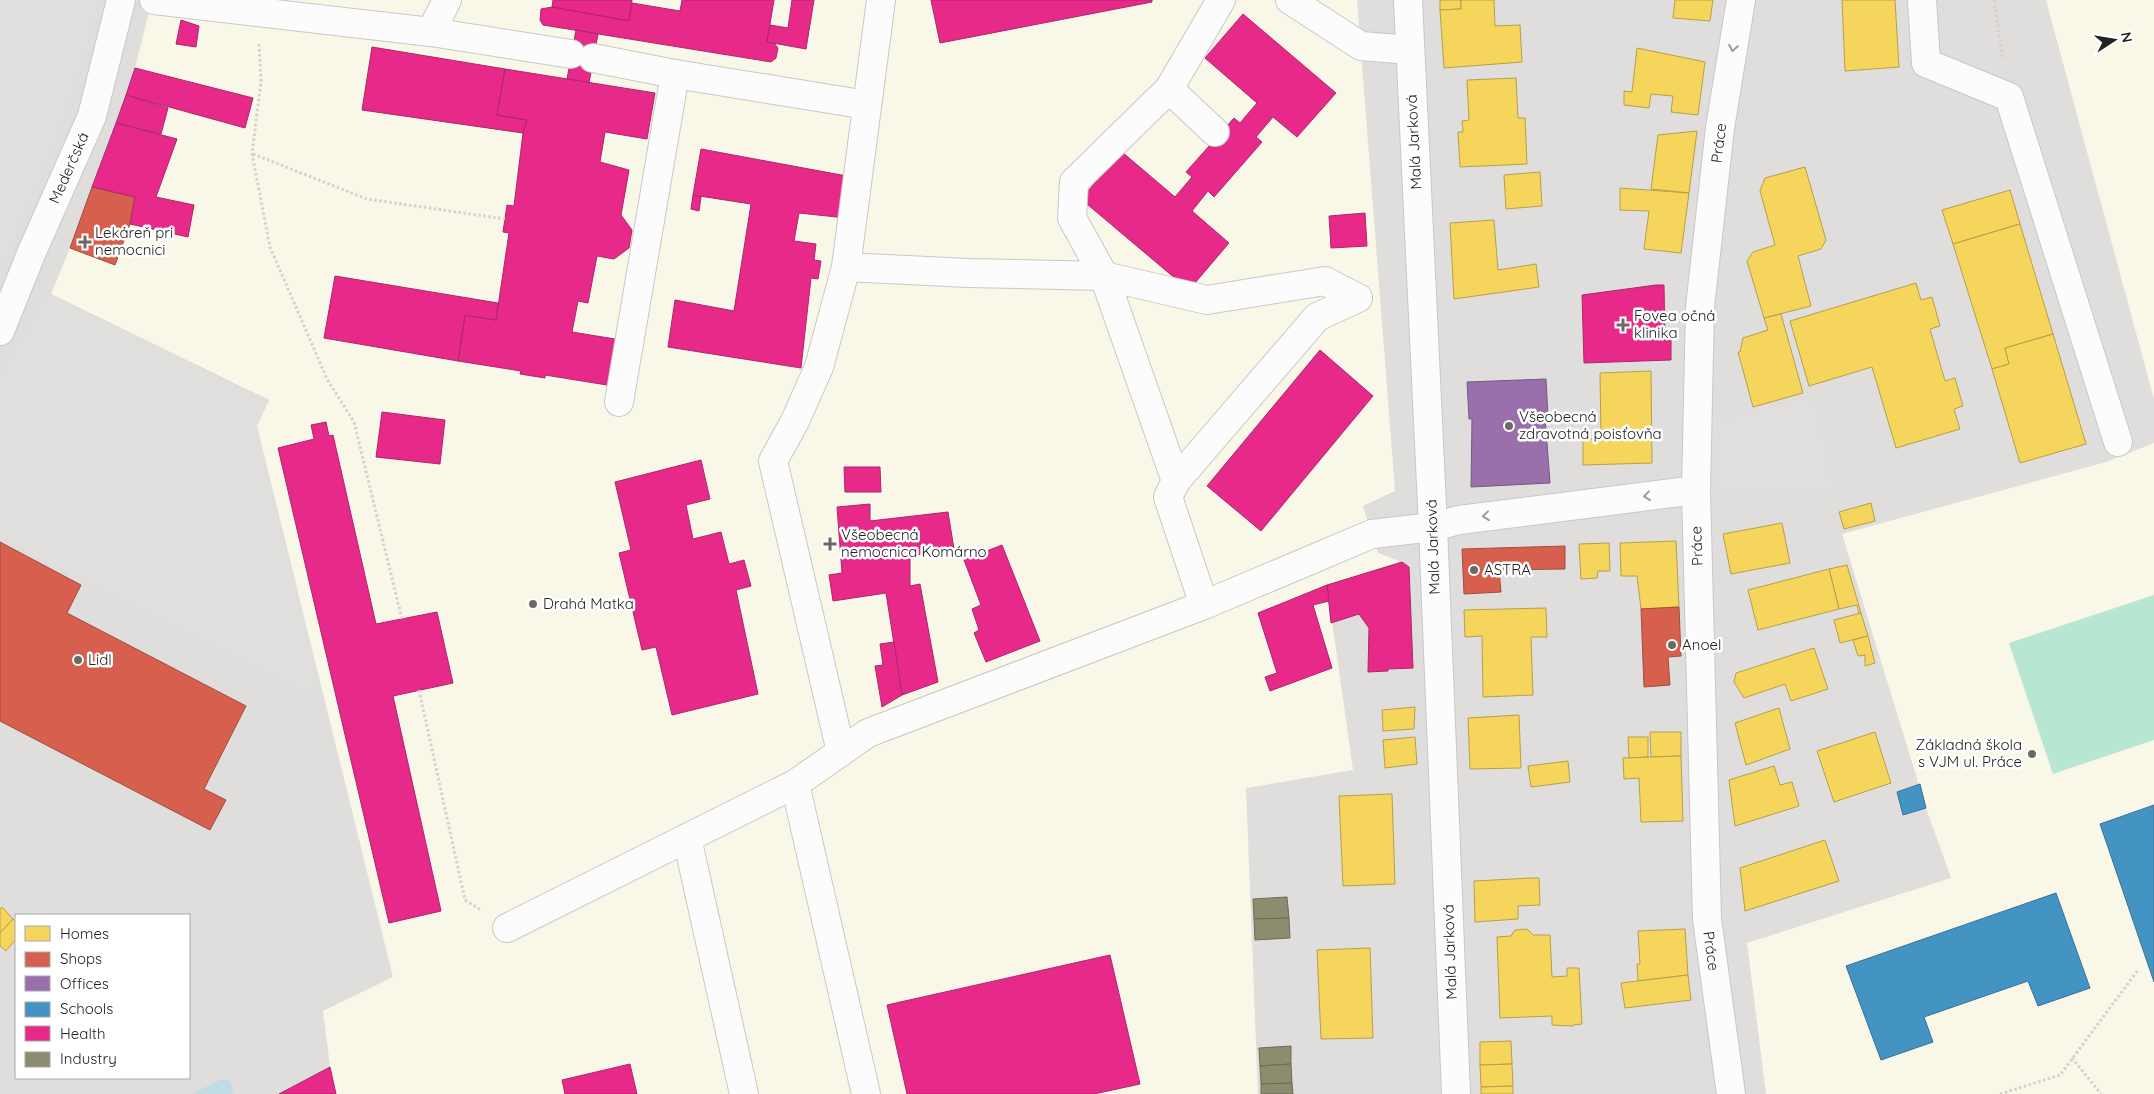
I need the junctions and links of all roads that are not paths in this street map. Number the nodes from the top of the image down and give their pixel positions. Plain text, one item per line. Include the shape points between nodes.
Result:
1 (121, 0) edge
2 (154, 0) edge
3 (447, 0) edge
4 (881, 0) edge
5 (1221, 0) edge
6 (1290, 0) edge
7 (1408, 0) edge
8 (1741, 0) edge
9 (1922, 0) edge
10 (256, 5) edge
11 (431, 32) junction
12 (1410, 50) junction
13 (676, 74) junction
14 (1170, 90) junction
15 (866, 105) junction
16 (1214, 132) dead end
17 (846, 267) junction
18 (1104, 276) junction
19 (0, 331) edge
20 (619, 402) dead end
21 (2118, 442) dead end
22 (1176, 481) junction
23 (1696, 490) junction
24 (1433, 527) junction
25 (1204, 605) junction
26 (841, 752) junction
27 (794, 784) junction
28 (687, 838) junction
29 (507, 928) road end
30 (744, 1094) edge
31 (866, 1094) edge
32 (1456, 1094) edge
33 (1731, 1094) edge

1 - 19 street, Mederčská via 92,116
2 - 10 street
3 - 11 street
4 - 15 street
5 - 14 street
6 - 12 street via 1361,46
7 - 12 street, Malá Jarková
8 -> 23 street, Práce via 1720,128 1700,307
9 - 21 street via 1926,63 2008,97
10 - 11 street
11 - 13 street
12 - 24 street, Malá Jarková
13 - 15 street
13 - 20 street
14 - 16 street
14 - 18 street via 1074,182 1072,218
15 - 17 street
17 - 18 street
17 - 26 street via 819,367 772,461
18 - 22 street
18 - 22 street via 1208,300 1326,281 1358,298 1317,318
22 - 25 street via 1168,497
23 -> 24 street via 1459,520
23 - 33 street, Práce via 1707,919
24 - 25 street via 1372,534
24 - 32 street, Malá Jarková
25 - 26 street via 868,734
26 - 27 street
27 - 28 street
27 - 31 street
28 - 29 street
28 - 30 street

